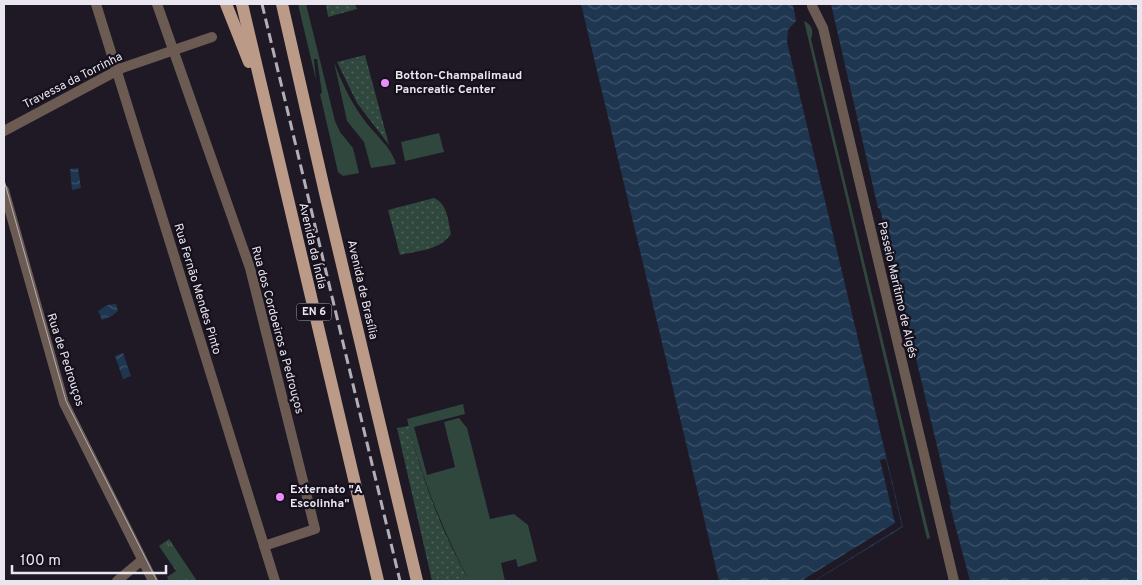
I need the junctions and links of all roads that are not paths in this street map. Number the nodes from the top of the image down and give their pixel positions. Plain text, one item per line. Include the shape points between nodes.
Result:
1 (96, 4) edge
2 (157, 4) edge
3 (242, 4) edge
4 (282, 4) edge
5 (812, 6) dead end
6 (228, 8) edge
7 (212, 37) dead end
8 (174, 50) junction
9 (117, 71) junction
10 (263, 95) junction
11 (4, 131) edge
12 (4, 190) edge
13 (264, 546) junction
14 (142, 560) junction
15 (374, 578) edge
16 (117, 581) edge
17 (153, 581) edge
18 (275, 581) edge
19 (418, 581) edge
20 (954, 581) edge

1 - 9 street, Rua Fernão Mendes Pinto
2 - 8 street, Rua dos Cordoeiros a Pedrouços
3 - 10 main road, Avenida da Índia / EN 6
4 - 19 main road, Avenida de Brasília
5 - 20 street, Passeio Marítimo de Algés via 824,29
6 - 10 main road
7 - 8 street, Travessa da Torrinha
8 - 9 street, Travessa da Torrinha
8 - 13 street, Rua dos Cordoeiros a Pedrouços via 250,268 316,529
9 - 11 street, Travessa da Torrinha
9 - 13 street, Rua Fernão Mendes Pinto
10 - 15 main road, Avenida da Índia / EN 6
12 - 14 street, Rua de Pedrouços via 64,403
13 - 18 street, Rua Fernão Mendes Pinto
14 - 16 street
14 - 17 street, Rua de Pedrouços

